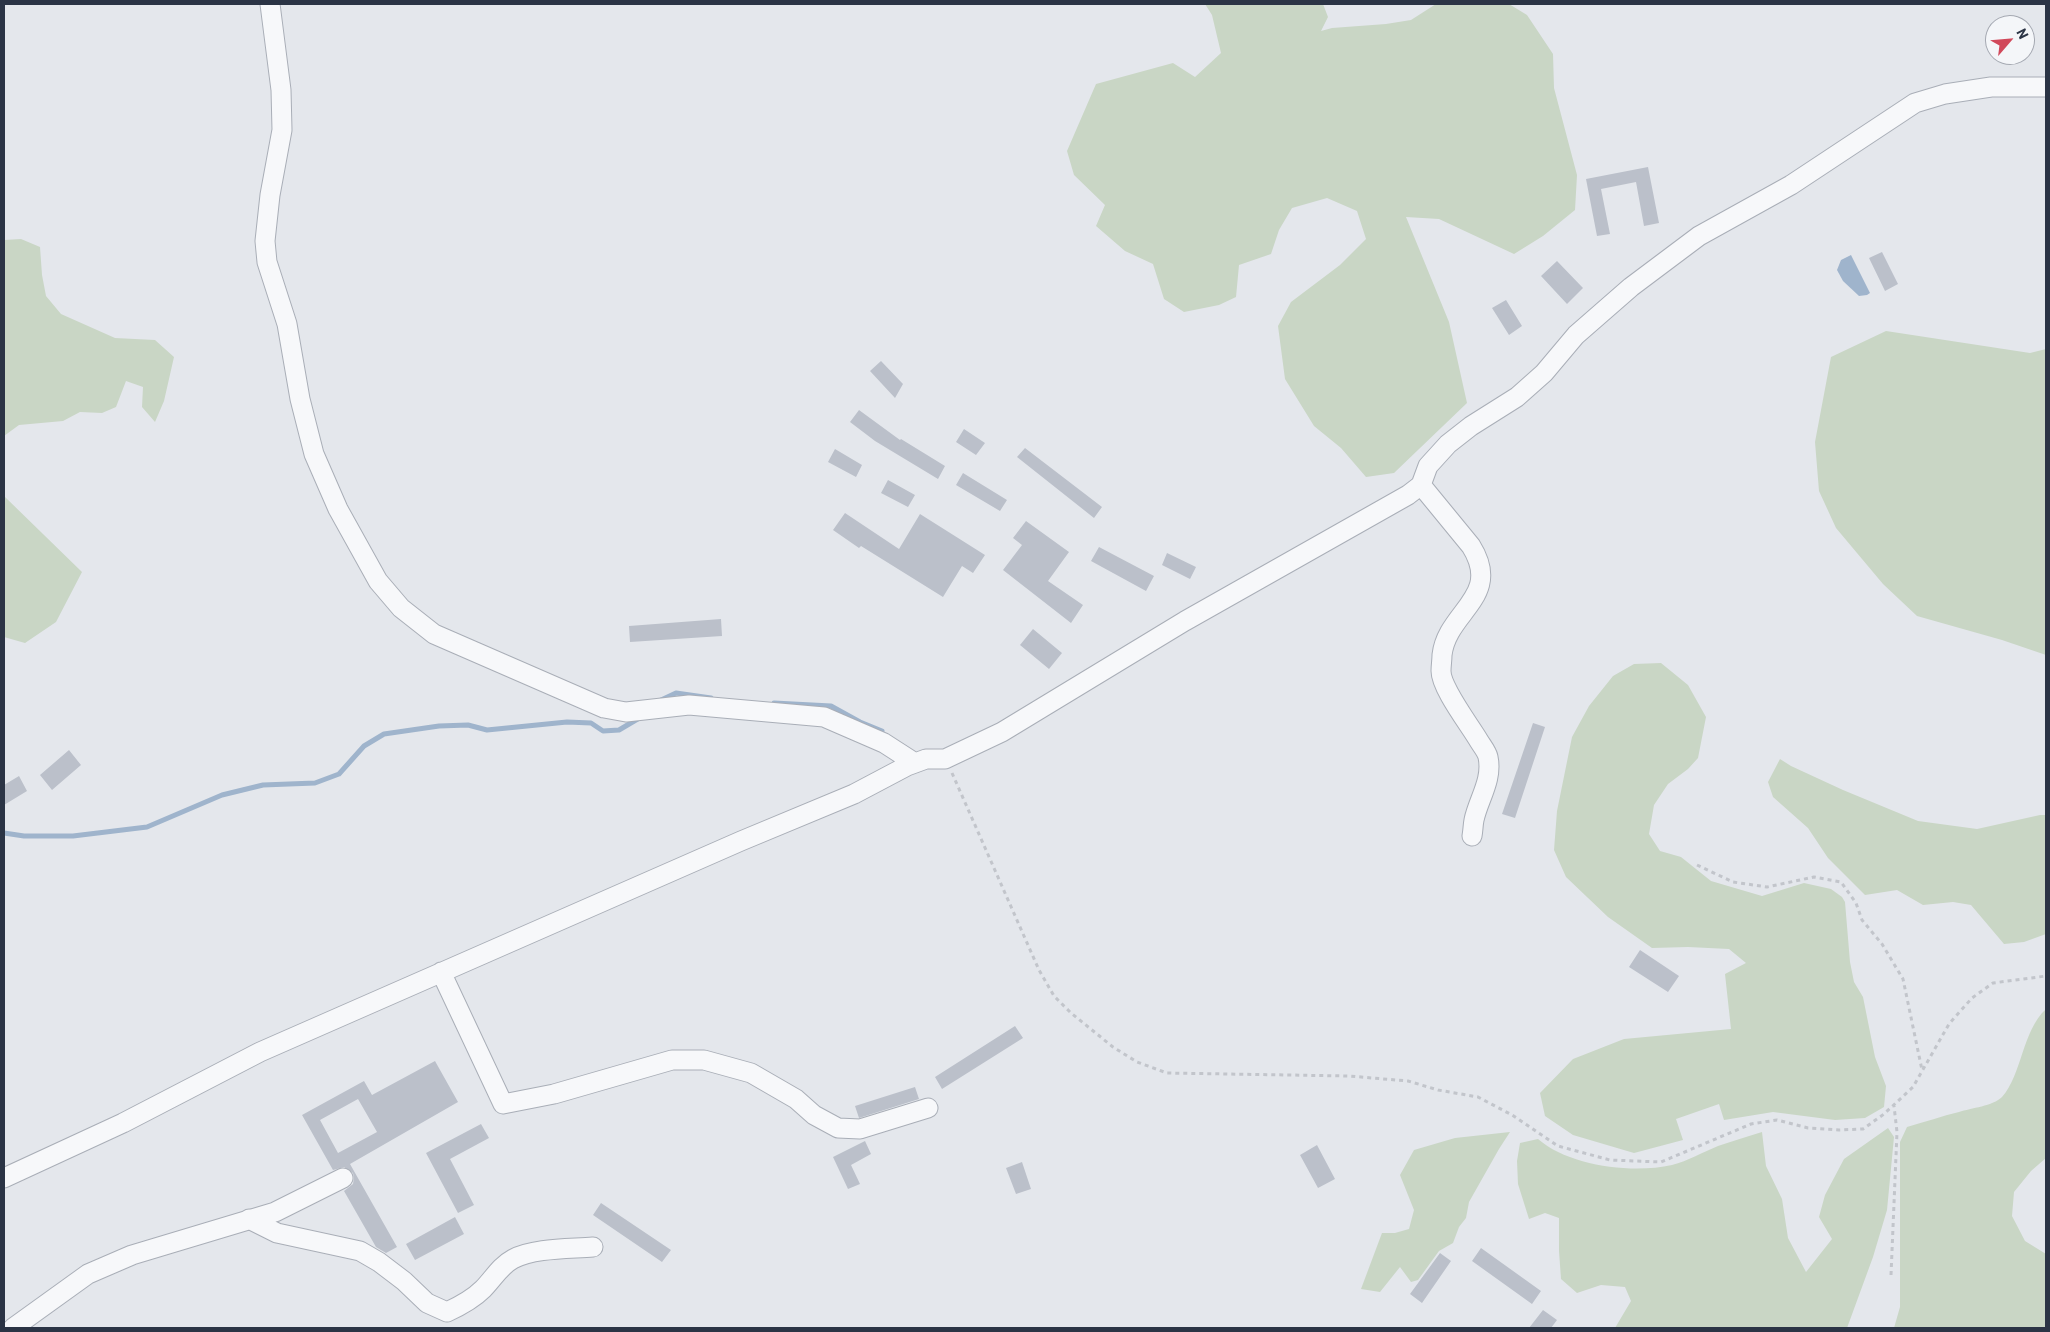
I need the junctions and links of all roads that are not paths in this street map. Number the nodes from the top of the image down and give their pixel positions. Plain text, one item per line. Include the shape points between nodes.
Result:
1 (270, 4) edge
2 (2046, 87) edge
3 (1421, 484) junction
4 (916, 763) junction
5 (1472, 836) dead end
6 (441, 972) junction
7 (928, 1108) dead end
8 (4, 1178) edge
9 (342, 1178) dead end
10 (249, 1220) junction
11 (593, 1247) dead end
12 (13, 1328) edge

1 - 4 street via 282,130 270,195 265,241 267,262 287,324 300,399 314,454 356,545 378,581 401,608 434,634 604,708 626,712 689,705 824,717 884,743
2 - 3 street via 1991,87 1945,94 1915,103 1791,185 1699,236 1576,334 1544,373 1517,397 1448,444 1428,466
3 - 4 street via 1408,495 1185,621 1002,732 945,759 926,759
3 - 5 street via 1478,556 1482,572 1474,599 1443,650 1440,672 1450,696 1488,757 1487,780
4 - 6 street via 854,794
6 - 7 street via 503,1104 554,1094 672,1060 704,1060 757,1076 838,1128 860,1129
6 - 8 street via 260,1052 123,1123
9 - 10 street via 275,1212
10 - 11 street via 277,1233 360,1251 404,1281 427,1303 447,1312 461,1306 512,1260 546,1251
10 - 12 street via 132,1255 88,1274

